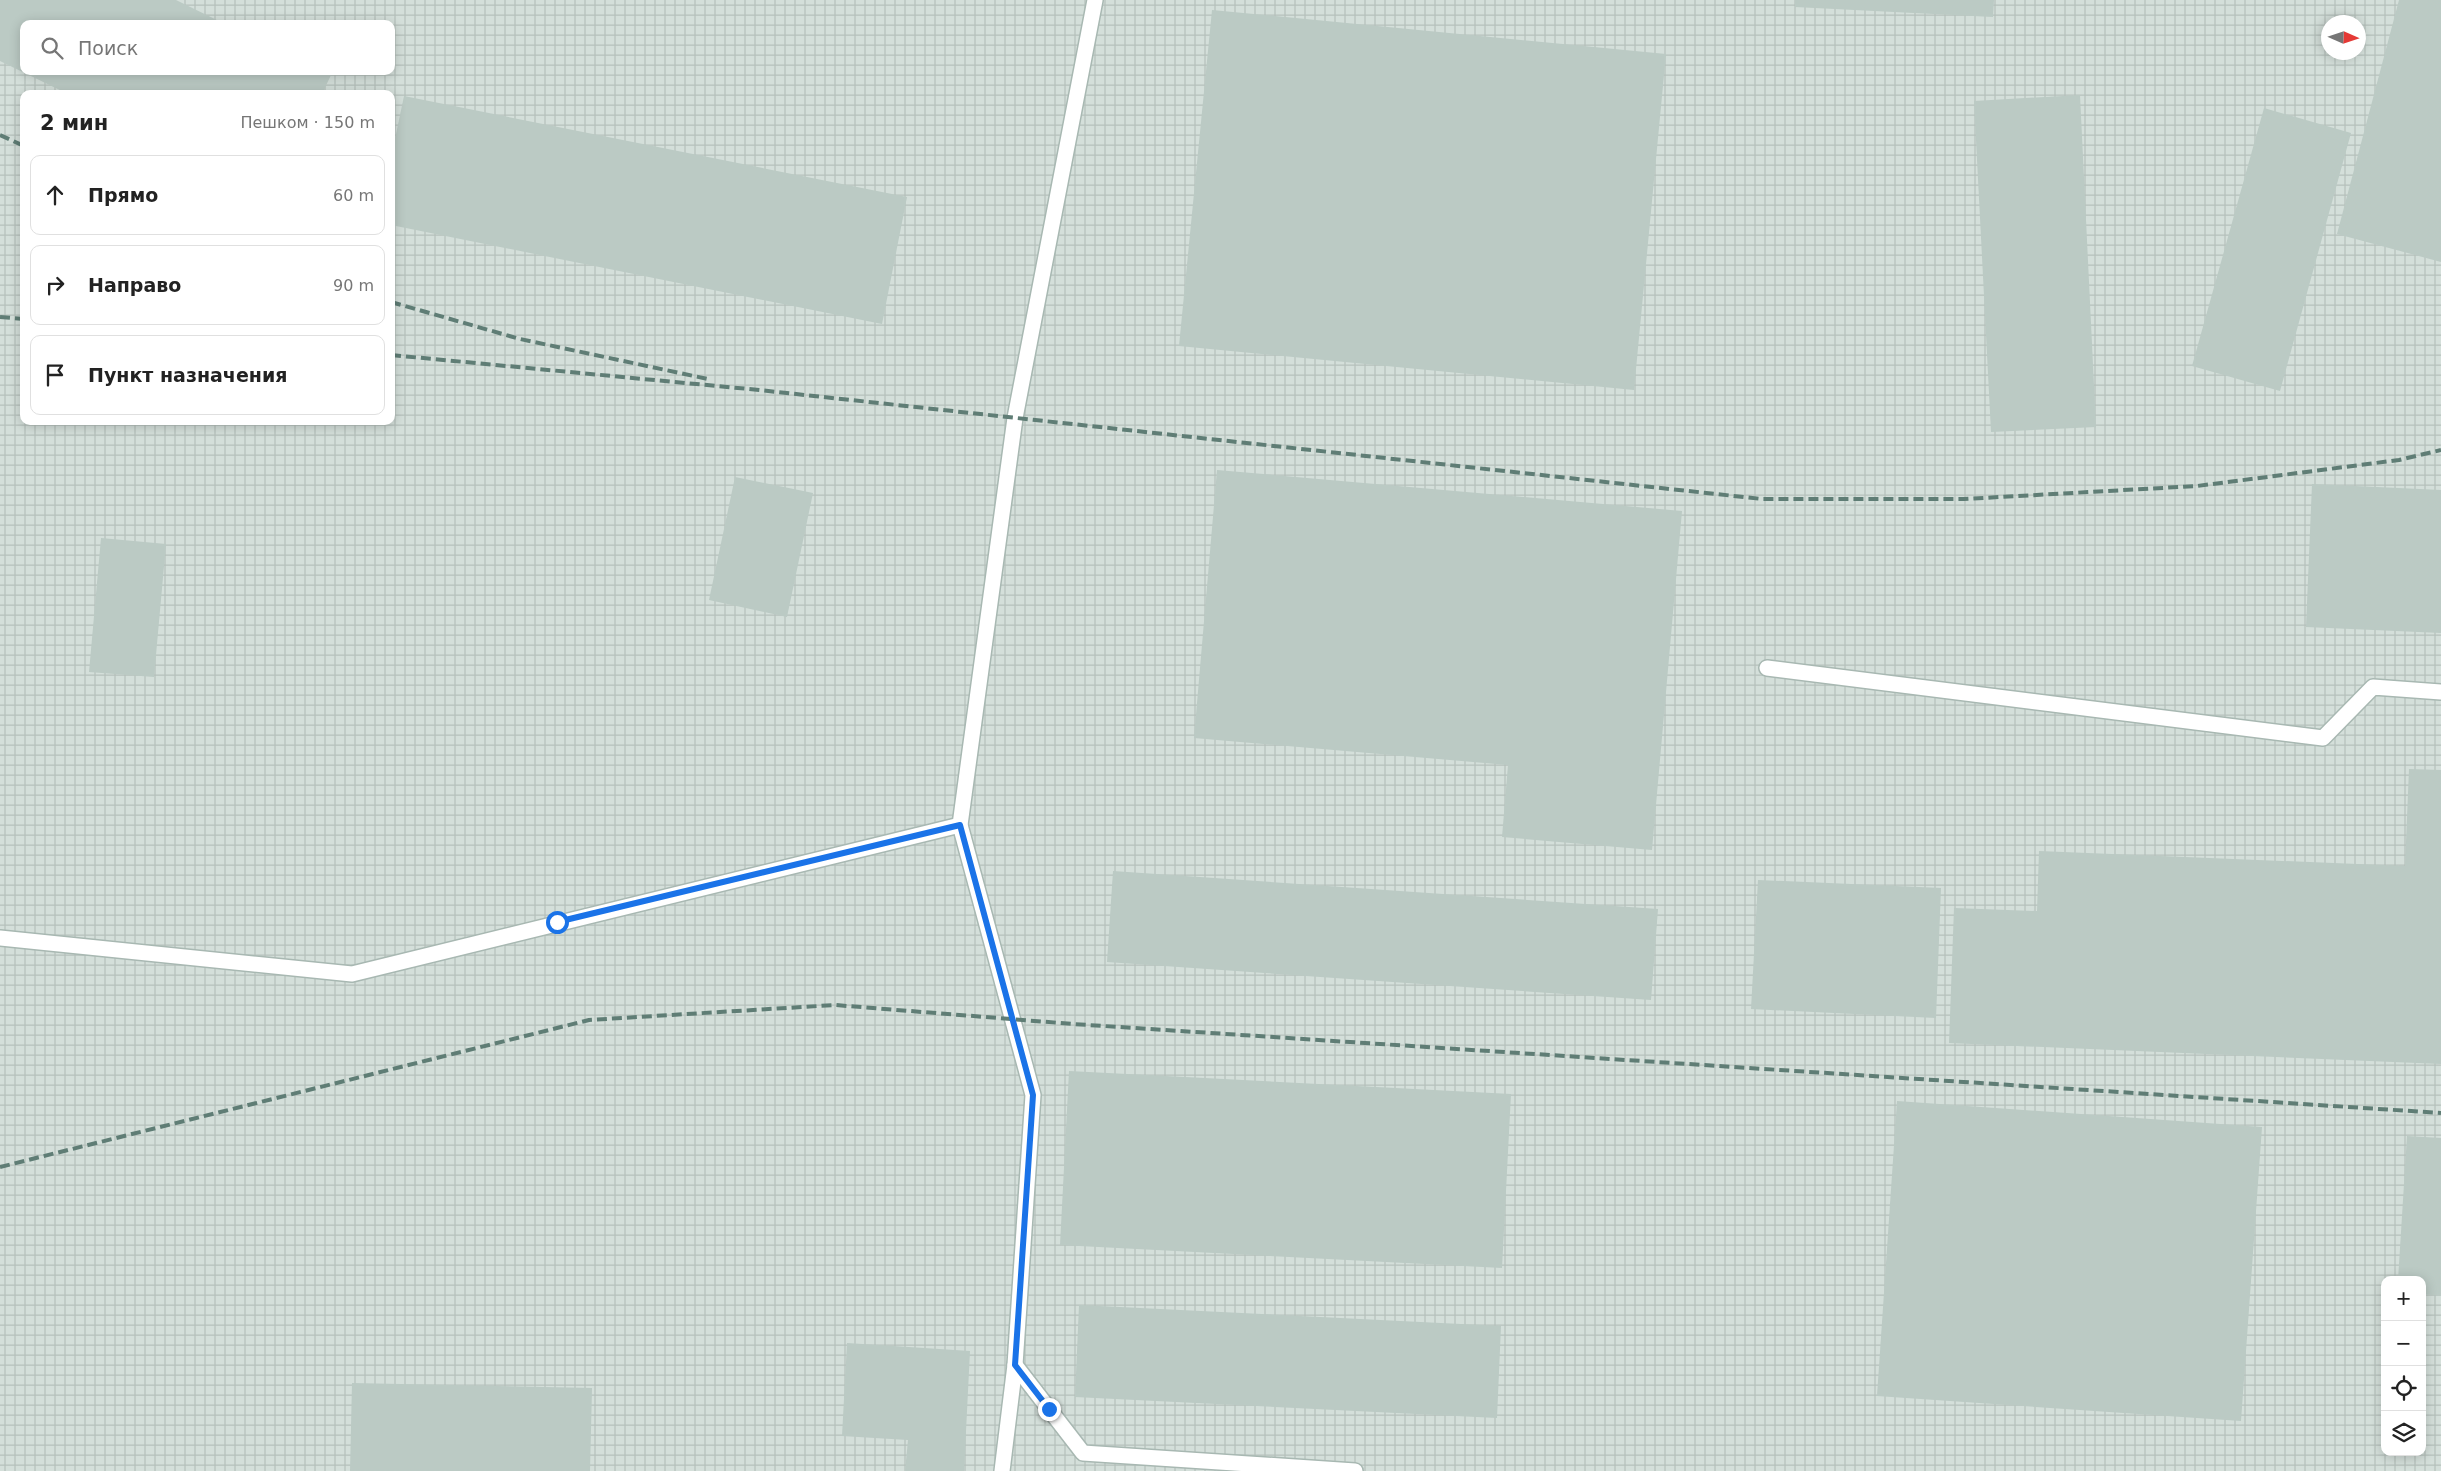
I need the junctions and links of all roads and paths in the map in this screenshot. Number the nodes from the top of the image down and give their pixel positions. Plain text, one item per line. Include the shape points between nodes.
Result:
1 (1094, 0) edge
2 (1767, 668) dead end
3 (2441, 692) edge
4 (960, 825) junction
5 (0, 938) edge
6 (1015, 1365) junction
7 (1002, 1471) edge
8 (1355, 1471) edge

1 - 4 street via 1015,418
2 - 3 street via 2324,738 2373,687
4 - 5 street via 352,974
4 - 6 street via 1033,1095
6 - 7 street
6 - 8 street via 1084,1453

